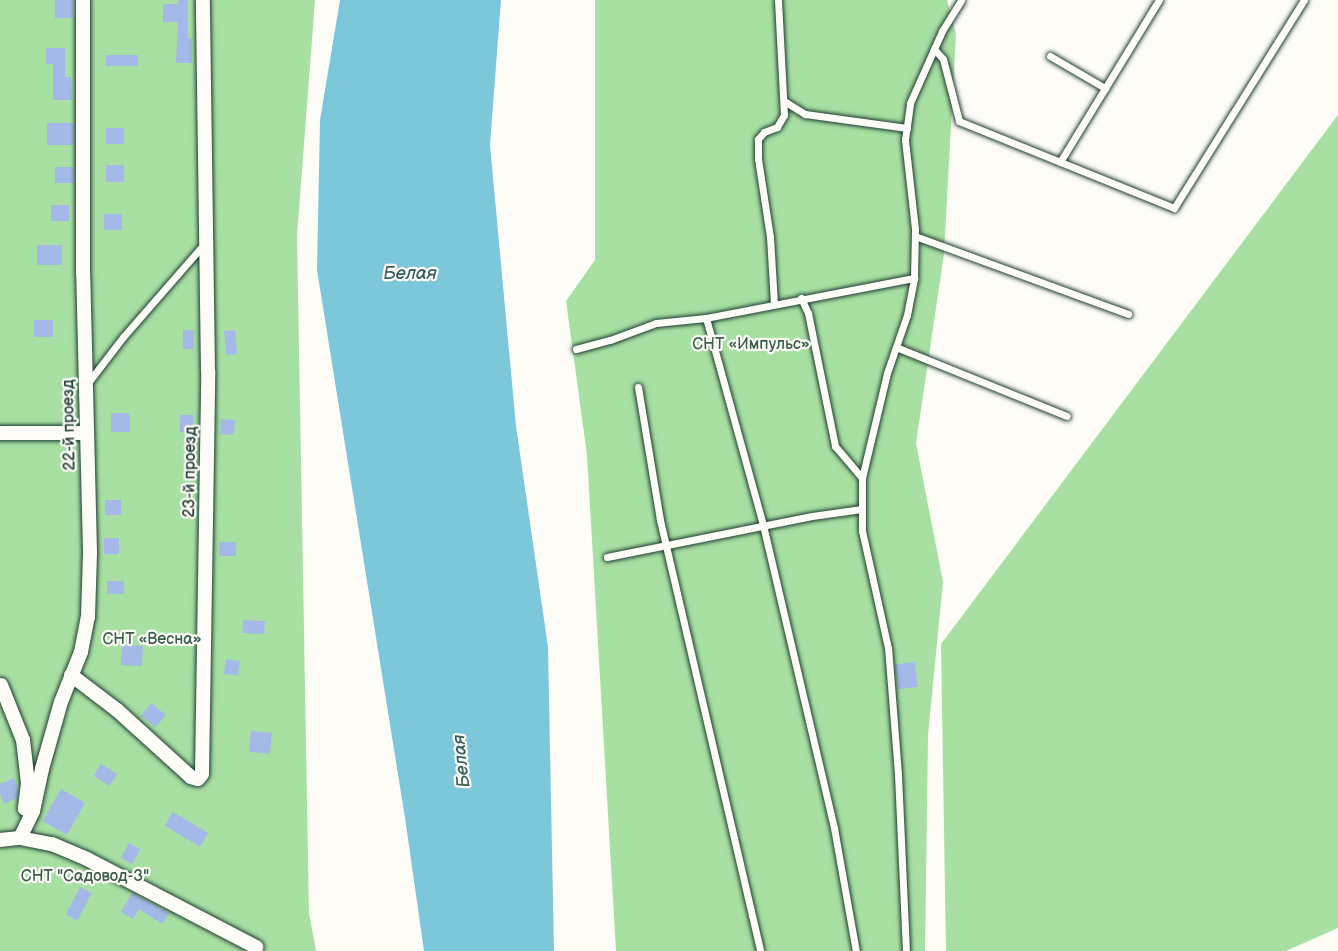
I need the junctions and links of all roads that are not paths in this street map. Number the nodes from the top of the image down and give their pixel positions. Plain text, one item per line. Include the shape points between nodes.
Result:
1 (83, 0) edge
2 (203, 0) edge
3 (778, 0) edge
4 (961, 0) edge
5 (1159, 0) edge
6 (1304, 0) edge
7 (934, 49) junction
8 (1050, 56) dead end
9 (1105, 88) junction
10 (784, 100) junction
11 (907, 128) junction
12 (1060, 162) junction
13 (915, 236) junction
14 (207, 241) junction
15 (914, 278) junction
16 (801, 298) junction
17 (774, 304) junction
18 (1128, 314) dead end
19 (706, 318) junction
20 (896, 347) junction
21 (576, 349) dead end
22 (86, 386) junction
23 (638, 387) dead end
24 (1067, 416) dead end
25 (0, 433) edge
26 (87, 433) junction
27 (862, 478) junction
28 (862, 509) junction
29 (763, 525) junction
30 (667, 545) junction
31 (607, 557) dead end
32 (71, 675) junction
33 (1, 685) edge
34 (20, 838) junction
35 (0, 840) edge
36 (256, 947) dead end
37 (760, 951) edge
38 (856, 951) edge
39 (906, 951) edge

1 - 22 street, 22-й проезд
2 - 14 street, 23-й проезд
3 - 10 lane
4 - 7 lane
5 - 9 lane
6 - 12 lane via 1174,208
7 - 11 lane via 910,103
7 - 12 lane via 943,59 959,121
8 - 9 lane
9 - 12 lane
10 - 11 lane via 805,114
10 - 17 lane via 784,115 777,127 758,139
11 - 13 lane
13 - 15 lane
13 - 18 lane
14 - 22 lane
14 - 32 street, 23-й проезд via 202,774 198,779 191,777 117,710
15 - 16 lane
15 - 20 lane
16 - 17 lane
16 - 27 lane via 808,313 835,446
17 - 19 lane
19 - 21 lane via 656,323
19 - 29 lane
20 - 24 lane
20 - 27 lane
22 - 26 street, 22-й проезд
23 - 30 lane
25 - 26 street
26 - 32 street, 22-й проезд via 88,617
27 - 28 lane
28 - 29 lane
28 - 39 lane via 862,531 888,648
29 - 30 lane
29 - 38 lane via 834,828
30 - 31 lane
30 - 37 lane
32 - 34 street, 22-й проезд via 33,811
33 - 34 street via 23,740 27,764
34 - 35 street
34 - 36 street via 52,844 87,859

